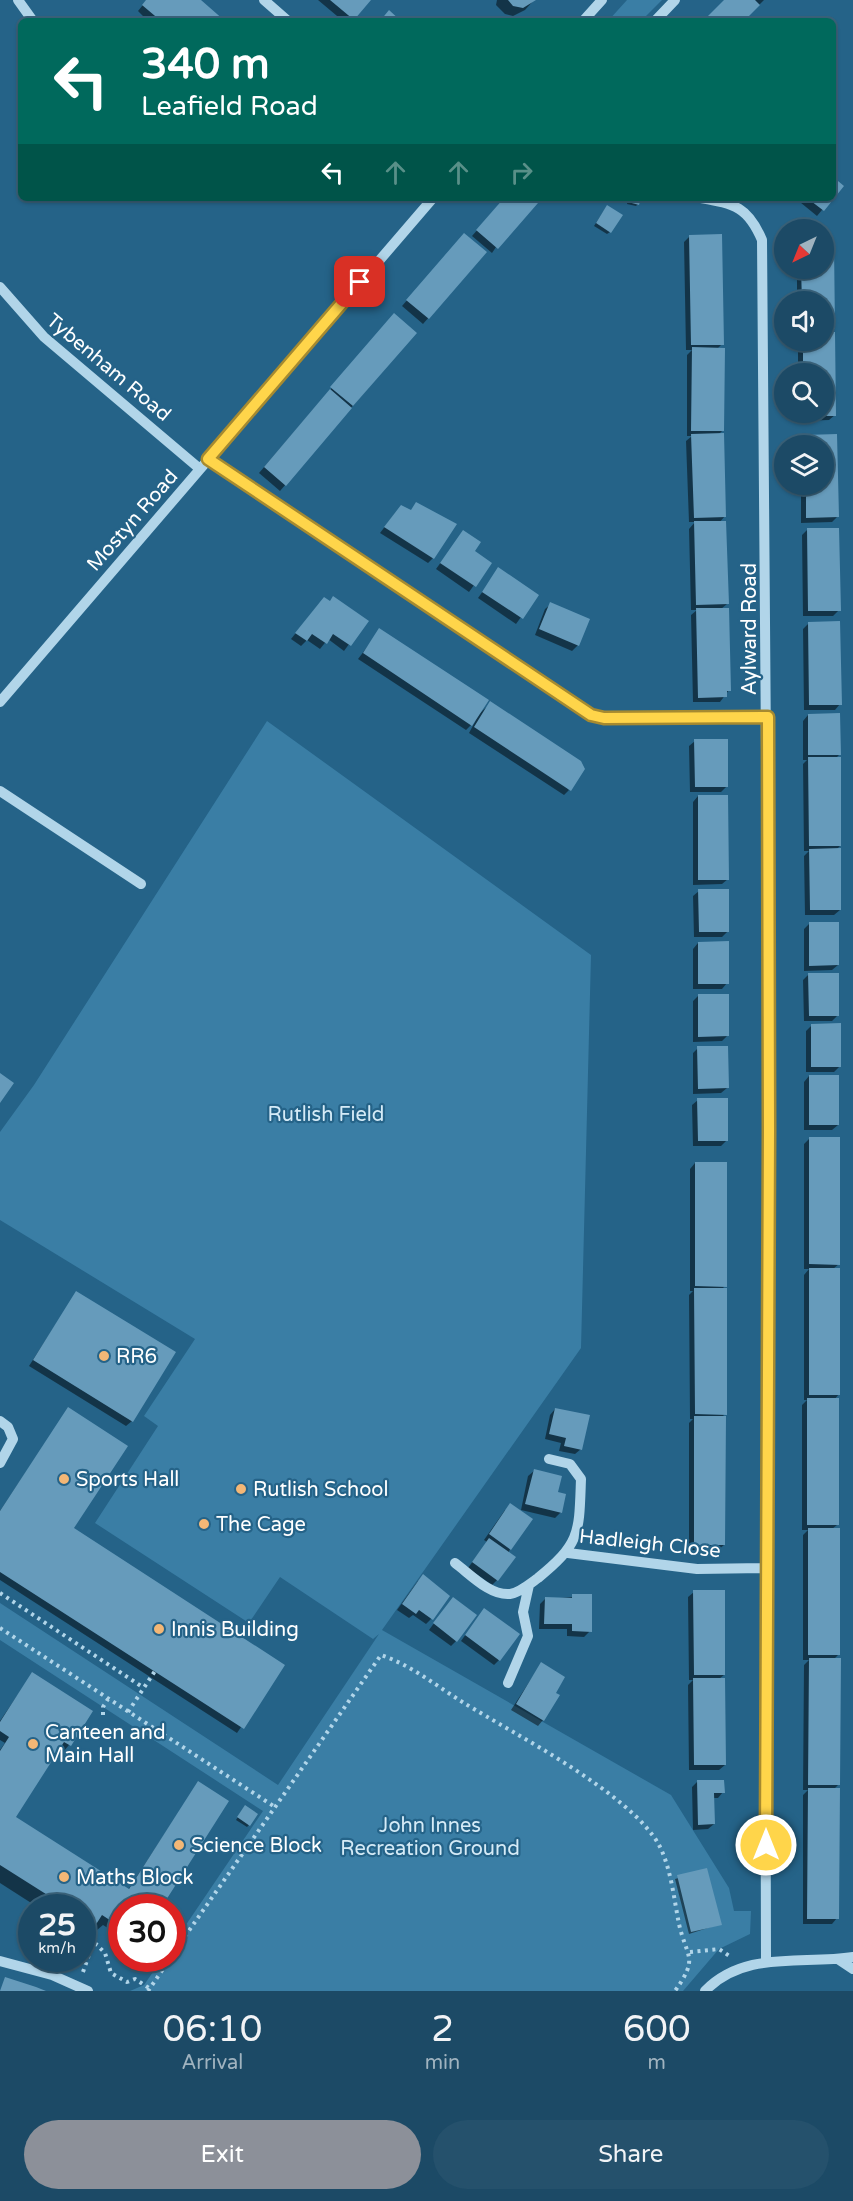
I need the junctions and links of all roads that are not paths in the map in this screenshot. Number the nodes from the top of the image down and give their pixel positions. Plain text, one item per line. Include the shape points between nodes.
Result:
1 (18, 0) edge
2 (264, 0) edge
3 (602, 0) edge
4 (675, 0) edge
5 (31, 18) edge
6 (285, 18) edge
7 (587, 18) edge
8 (658, 18) edge
9 (430, 201) edge
10 (718, 201) edge
11 (0, 287) edge
12 (208, 459) junction
13 (200, 468) junction
14 (0, 702) edge
15 (768, 717) junction
16 (0, 791) edge
17 (141, 884) dead end
18 (0, 1421) edge
19 (549, 1459) dead end
20 (0, 1463) edge
21 (568, 1553) junction
22 (455, 1563) dead end
23 (765, 1568) junction
24 (529, 1584) junction
25 (508, 1683) dead end
26 (853, 1957) edge
27 (838, 1959) junction
28 (0, 1961) edge
29 (766, 1962) junction
30 (853, 1969) edge
31 (88, 1991) edge
32 (705, 1991) edge

1 - 5 street
2 - 6 street
3 - 7 street
4 - 8 street
9 - 12 street, Mostyn Road
10 - 15 street, Aylward Road via 744,210 762,240
11 - 13 street, Tybenham Road via 44,337
12 - 13 street, Mostyn Road
12 - 15 street via 591,715
13 - 14 street, Mostyn Road
15 - 23 street, Aylward Road
16 - 17 street
18 - 20 street via 13,1439
19 - 21 street, Hadleigh Close via 570,1464 581,1479 580,1514
21 - 23 street, Hadleigh Close via 697,1569
21 - 24 street, Hadleigh Close
22 - 24 street via 490,1590 510,1594
23 - 29 street, Aylward Road
24 - 25 street via 523,1612 528,1636
26 - 27 street
27 - 29 street
27 - 30 street
28 - 31 street via 52,1975
29 - 32 street via 725,1973

